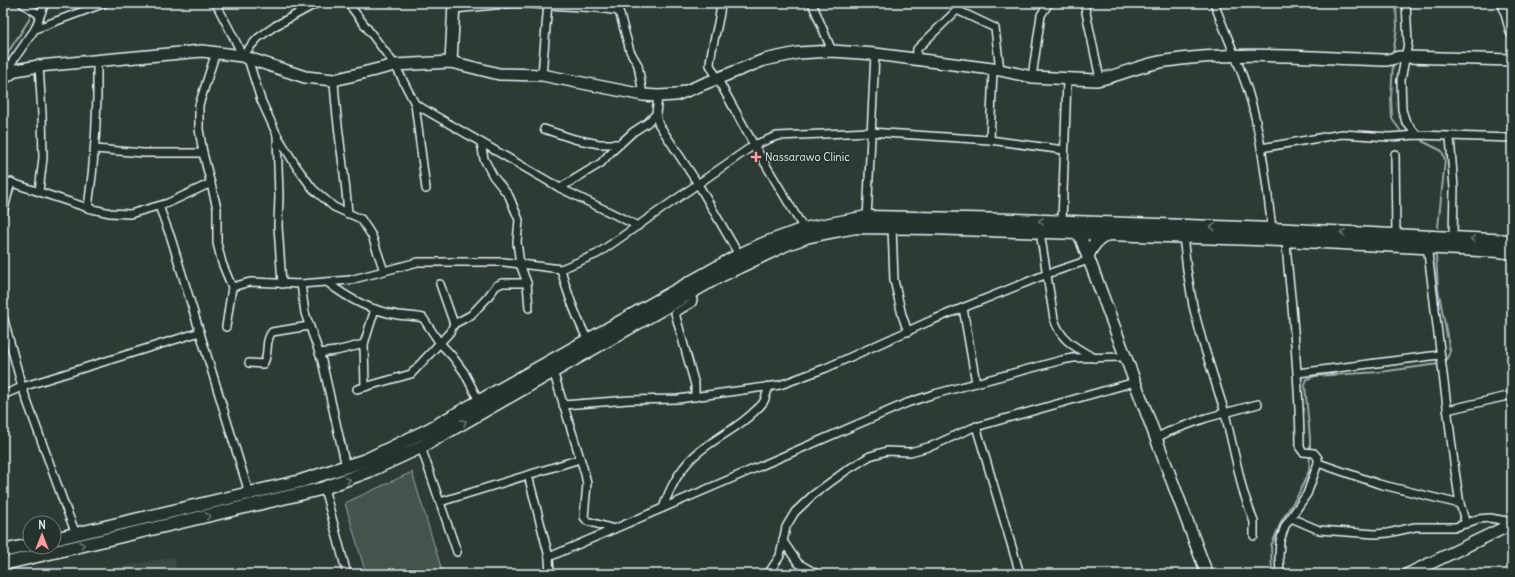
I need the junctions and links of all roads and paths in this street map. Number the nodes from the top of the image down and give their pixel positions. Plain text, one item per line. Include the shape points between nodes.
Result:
1 (22, 3) edge
2 (45, 3) edge
3 (105, 3) edge
4 (216, 3) edge
5 (317, 3) edge
6 (348, 3) edge
7 (721, 3) edge
8 (812, 3) edge
9 (1049, 3) edge
10 (1084, 3) edge
11 (1214, 3) edge
12 (1406, 3) edge
13 (1504, 3) edge
14 (548, 4) edge
15 (454, 6) edge
16 (39, 14) junction
17 (35, 29) junction
18 (1512, 32) edge
19 (832, 51) junction
20 (216, 52) junction
21 (875, 54) junction
22 (1234, 55) junction
23 (245, 57) junction
24 (1402, 57) junction
25 (916, 60) junction
26 (1512, 60) edge
27 (97, 61) junction
28 (451, 62) junction
29 (8, 65) edge
30 (39, 66) junction
31 (395, 66) junction
32 (996, 70) junction
33 (542, 75) junction
34 (1032, 77) junction
35 (3, 79) edge
36 (718, 79) junction
37 (1067, 79) junction
38 (1100, 79) junction
39 (334, 80) junction
40 (643, 95) junction
41 (658, 96) junction
42 (415, 104) junction
43 (656, 114) junction
44 (544, 129) dead end
45 (870, 132) junction
46 (277, 135) junction
47 (1417, 135) junction
48 (1450, 137) junction
49 (1512, 138) edge
50 (990, 140) junction
51 (482, 143) junction
52 (620, 144) junction
53 (754, 146) junction
54 (1261, 148) junction
55 (95, 149) junction
56 (1064, 150) junction
57 (203, 153) junction
58 (1395, 154) dead end
59 (3, 180) edge
60 (12, 182) junction
61 (211, 183) junction
62 (698, 184) junction
63 (560, 188) junction
64 (426, 189) dead end
65 (39, 191) junction
66 (159, 206) junction
67 (88, 208) junction
68 (3, 213) edge
69 (348, 214) junction
70 (867, 222) junction
71 (1062, 222) junction
72 (638, 226) junction
73 (892, 227) junction
74 (1079, 228) junction
75 (804, 229) junction
76 (1272, 229) junction
77 (1040, 232) junction
78 (1106, 235) junction
79 (1396, 235) junction
80 (1183, 236) junction
81 (1453, 238) junction
82 (1286, 240) junction
83 (1512, 241) edge
84 (1426, 242) junction
85 (1512, 253) edge
86 (738, 255) junction
87 (1088, 258) junction
88 (520, 264) junction
89 (561, 269) junction
90 (384, 271) junction
91 (1047, 274) junction
92 (327, 282) junction
93 (527, 283) junction
94 (282, 284) junction
95 (301, 284) junction
96 (440, 284) dead end
97 (232, 288) junction
98 (690, 294) junction
99 (529, 308) dead end
100 (963, 308) junction
101 (375, 309) junction
102 (3, 316) edge
103 (454, 324) junction
104 (310, 326) junction
105 (226, 327) dead end
106 (200, 332) junction
107 (908, 332) junction
108 (587, 339) junction
109 (440, 342) junction
110 (364, 344) junction
111 (319, 354) junction
112 (1125, 357) junction
113 (1095, 358) junction
114 (1440, 358) junction
115 (249, 363) dead end
116 (553, 371) junction
117 (1298, 373) junction
118 (1135, 382) junction
119 (976, 383) junction
120 (22, 387) junction
121 (769, 387) junction
122 (3, 395) edge
123 (1512, 395) edge
124 (695, 397) junction
125 (479, 401) junction
126 (1258, 404) dead end
127 (563, 405) junction
128 (1447, 410) junction
129 (1225, 413) junction
130 (976, 426) junction
131 (1156, 438) junction
132 (421, 447) junction
133 (580, 459) junction
134 (1318, 462) junction
135 (346, 467) junction
136 (528, 475) junction
137 (324, 488) junction
138 (249, 493) junction
139 (440, 502) junction
140 (1460, 504) junction
141 (253, 506) junction
142 (663, 508) junction
143 (1292, 518) junction
144 (1512, 523) edge
145 (146, 524) junction
146 (1466, 524) junction
147 (614, 529) junction
148 (1512, 531) edge
149 (76, 534) junction
150 (1254, 536) dead end
151 (62, 537) edge
152 (783, 541) junction
153 (22, 547) edge
154 (3, 551) edge
155 (457, 552) dead end
156 (549, 557) junction
157 (3, 564) edge
158 (347, 574) edge
159 (550, 574) edge
160 (766, 574) edge
161 (817, 574) edge
162 (1020, 574) edge
163 (1207, 574) edge
164 (1280, 574) edge
165 (1408, 574) edge
166 (1422, 574) edge

1 - 16 street
2 - 16 street
3 - 17 street
4 - 23 street
5 - 23 street via 263,34
6 - 31 street
7 - 36 street via 710,65
8 - 19 street
9 - 34 street via 1041,15
10 - 38 street
11 - 22 street
12 - 24 street via 1408,44
13 - 18 main road
14 - 15 street
14 - 33 street
14 - 40 street via 619,10 630,51 638,65
15 - 28 main road
16 - 17 street
17 - 29 street
19 - 21 main road
19 - 36 main road via 798,53 764,60
20 - 23 main road
20 - 27 main road
20 - 57 street via 199,105
21 - 25 main road
21 - 45 street
22 - 24 main road via 1387,60
22 - 38 main road via 1164,61
22 - 54 street via 1248,91
23 - 39 main road via 305,77
23 - 46 street
24 - 26 main road
24 - 47 street via 1402,110 1406,122
25 - 32 main road
25 - 32 street via 917,49 957,10 995,28
27 - 30 main road
27 - 55 street
28 - 31 main road
28 - 33 main road via 499,74
29 - 30 main road
29 - 35 main road
30 - 65 street via 42,114
31 - 39 main road
31 - 42 street
32 - 34 main road
32 - 50 street
33 - 40 main road
34 - 37 main road
36 - 41 main road via 676,95
36 - 53 street
37 - 38 main road
37 - 56 street
39 - 69 street
40 - 41 main road
41 - 43 street
42 - 51 street
42 - 64 street
43 - 52 street
43 - 62 street via 658,122
44 - 52 street via 599,144
45 - 50 street
45 - 53 street via 777,136
45 - 70 street
46 - 69 street via 313,189 334,207
46 - 94 street via 278,226
47 - 48 street
47 - 54 street via 1389,137 1342,134
48 - 49 street
48 - 81 street via 1454,188
50 - 56 street
51 - 63 street
51 - 88 street via 484,159 493,176 509,196 519,220
52 - 63 street via 601,163
53 - 62 street
53 - 75 street
54 - 76 street
55 - 57 street
55 - 67 street
56 - 71 street
57 - 61 street
58 - 79 street
59 - 60 street
60 - 65 street
60 - 68 street
61 - 66 street
61 - 97 street via 217,208 217,243
62 - 72 street
62 - 86 street
63 - 72 street
65 - 67 street
66 - 67 street via 130,214
66 - 106 street
69 - 90 street via 361,219 372,236
71 -> 70 main road
70 - 73 main road
70 - 75 main road
70 - 98 main road via 787,244 743,264
71 - 74 main road
72 - 89 street via 597,254
73 - 77 main road
73 - 107 street via 894,280
76 -> 74 main road
74 - 77 main road
74 - 78 main road
74 - 87 main road
75 - 86 main road
79 -> 76 main road
77 - 91 street
78 - 80 main road
78 - 87 main road via 1094,244
79 - 84 main road
80 - 82 main road
80 - 129 street via 1193,306
83 -> 81 main road
81 - 84 main road
82 - 84 main road
82 - 117 street
84 - 85 main road
84 - 114 street
86 - 108 main road
87 - 91 street
87 - 112 main road
88 - 89 street
88 - 90 street via 418,262
88 - 93 street
89 - 108 street via 574,313
90 - 92 street via 350,280
91 - 100 street
91 - 113 street via 1057,328 1072,345
92 - 95 street
92 - 101 street via 356,301
93 - 99 street
93 - 103 street via 502,283 496,286 471,315
94 - 95 street
94 - 97 street via 250,282
95 - 104 street via 305,313
96 - 103 street
97 - 105 street
98 - 116 main road
98 - 124 street via 692,303 675,313 695,385
100 - 107 street
100 - 119 street
101 - 109 street via 423,318
101 - 110 street
102 - 120 street
103 - 109 street
104 - 111 street
104 - 115 street via 272,332 269,336 265,362
106 - 120 street
106 - 138 street
107 - 121 street via 793,382
108 - 125 main road
109 - 110 street via 411,374 361,388
109 - 125 street via 464,372
110 - 111 street
111 - 135 street
112 - 113 street
112 - 118 main road
113 - 119 street via 1062,360
114 - 117 street
114 - 128 street
116 - 127 street
132 -> 116 main road
117 - 134 street via 1300,448 1303,452 1310,452 1318,458
118 - 130 street
118 - 131 main road
119 - 142 street via 907,403
120 - 122 street
120 - 149 street
121 - 124 street
121 - 142 street via 764,402 750,416 692,458 668,492
123 - 128 street
124 - 127 street
125 - 135 main road via 395,447
126 - 129 street
127 - 133 street
128 - 140 street
129 - 131 street
129 - 150 street via 1243,491 1251,509
130 - 152 street via 932,446 910,452 887,451 870,456 830,482 795,512 786,526
130 - 162 street
131 - 163 main road
137 -> 132 main road via 369,472
132 - 139 street
133 - 136 street
133 - 147 street via 587,484 584,517 587,521
134 - 140 street via 1379,484
134 - 143 street via 1306,494
135 - 138 main road
136 - 139 street
136 - 156 street
137 - 141 main road
137 - 158 street
138 - 141 street
138 - 145 main road
139 - 155 street
140 - 146 street
145 -> 141 main road
142 - 147 street
143 - 146 street via 1319,530 1375,534 1415,527 1456,527
143 - 164 street via 1285,526 1280,541
144 - 146 street via 1490,518
144 - 165 main road
145 - 149 main road
157 -> 145 main road
147 - 156 street
148 - 166 main road
149 - 151 main road
152 - 160 street via 780,556
152 - 161 street via 798,563
153 - 154 main road
156 - 159 street

